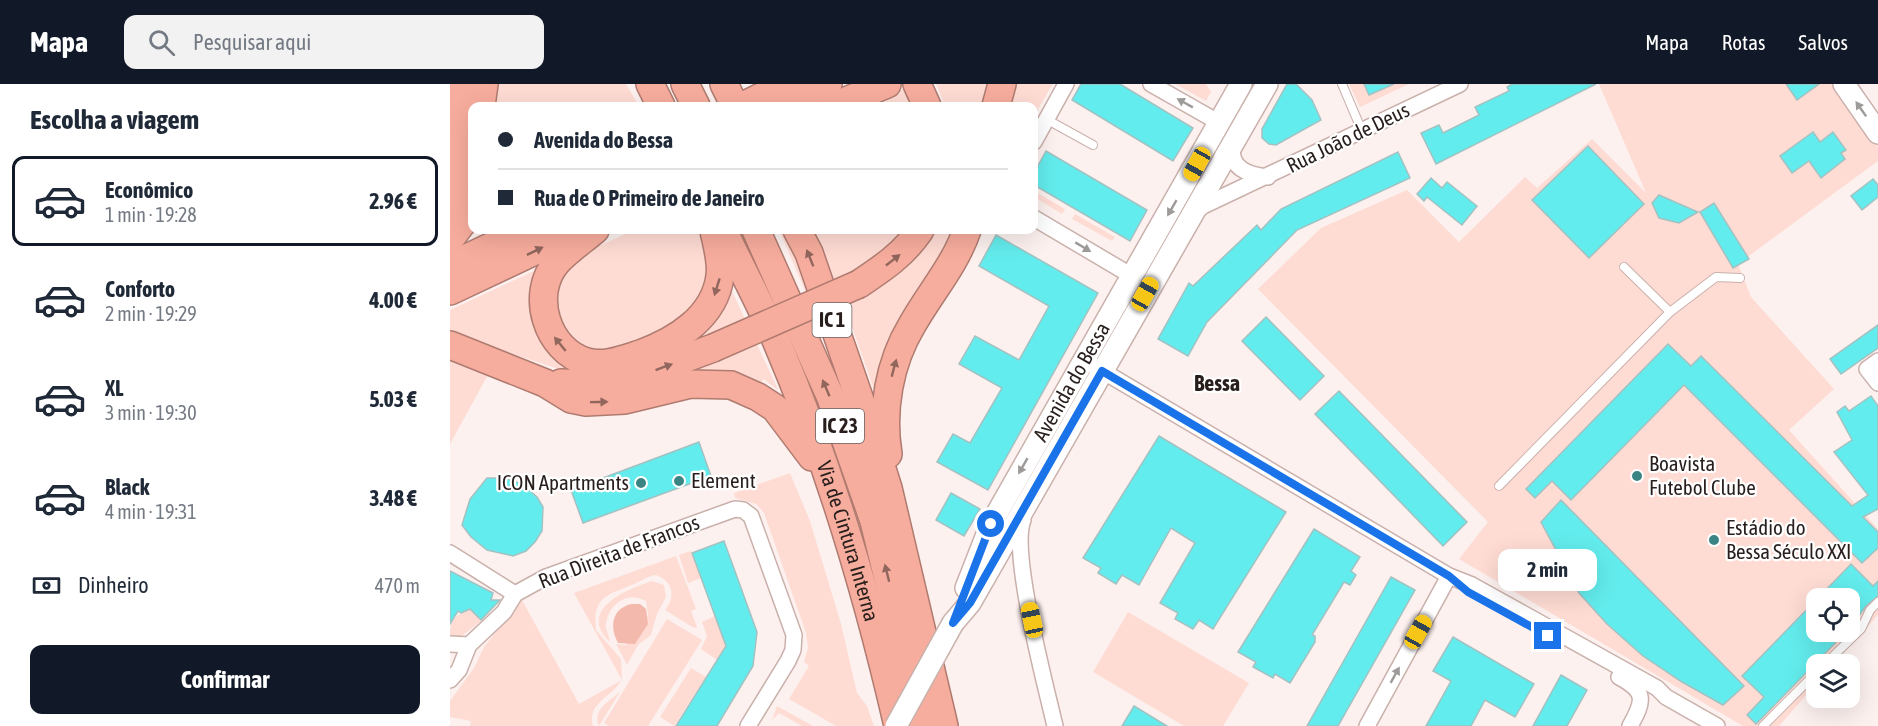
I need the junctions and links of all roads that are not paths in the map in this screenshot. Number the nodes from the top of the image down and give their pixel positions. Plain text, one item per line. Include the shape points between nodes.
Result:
1 (461, 84) edge
2 (468, 84) edge
3 (484, 84) edge
4 (685, 84) edge
5 (724, 84) edge
6 (787, 84) edge
7 (828, 84) edge
8 (887, 84) edge
9 (917, 84) edge
10 (1002, 84) edge
11 (1066, 84) edge
12 (1151, 84) edge
13 (1242, 84) edge
14 (1342, 84) edge
15 (1460, 84) edge
16 (1844, 84) edge
17 (1263, 89) edge
18 (851, 96) edge
19 (468, 102) edge
20 (482, 102) edge
21 (694, 102) edge
22 (751, 102) edge
23 (760, 102) edge
24 (765, 102) edge
25 (925, 102) edge
26 (997, 102) edge
27 (1046, 119) junction
28 (1218, 122) junction
29 (1362, 131) junction
30 (1878, 133) edge
31 (1038, 134) edge
32 (1235, 138) junction
33 (1093, 145) dead end
34 (1268, 177) junction
35 (468, 215) edge
36 (450, 216) edge
37 (1189, 217) junction
38 (1038, 220) edge
39 (487, 234) edge
40 (518, 234) edge
41 (571, 234) edge
42 (590, 234) edge
43 (715, 234) edge
44 (725, 234) edge
45 (758, 234) edge
46 (798, 234) edge
47 (917, 234) edge
48 (965, 234) edge
49 (450, 239) edge
50 (450, 252) edge
51 (450, 266) edge
52 (1624, 267) dead end
53 (1132, 276) junction
54 (1740, 278) dead end
55 (450, 291) edge
56 (1670, 312) junction
57 (450, 345) edge
58 (1873, 365) edge
59 (1093, 366) junction
60 (545, 383) junction
61 (1878, 383) edge
62 (828, 476) junction
63 (1499, 486) dead end
64 (888, 488) junction
65 (1027, 506) junction
66 (450, 553) edge
67 (990, 567) junction
68 (1449, 576) junction
69 (1023, 579) junction
70 (516, 594) junction
71 (1878, 602) edge
72 (953, 623) junction
73 (450, 644) edge
74 (469, 645) junction
75 (1836, 654) edge
76 (450, 680) edge
77 (1806, 683) edge
78 (1666, 697) junction
79 (1641, 705) junction
80 (748, 726) edge
81 (897, 726) edge
82 (924, 726) edge
83 (944, 726) edge
84 (1055, 726) edge
85 (1367, 726) edge
86 (1630, 726) edge
87 (1717, 726) edge
88 (1763, 726) edge

1 - 36 highway via 458,117 464,176
2 - 19 highway
3 - 20 highway
4 - 21 highway
5 - 22 highway
6 - 23 highway
7 - 24 highway
8 - 18 highway
9 - 25 highway
10 - 26 highway
11 - 27 street
28 -> 12 street
13 - 28 main road, Avenida do Bessa
14 - 29 lane
15 - 29 street, Rua João de Deus
30 -> 16 main road
17 - 32 main road, Avenida do Bessa
27 - 31 street
27 - 33 lane
28 -> 53 main road, Avenida do Bessa
29 - 34 street, Rua João de Deus
32 - 34 street, Rua João de Deus via 1232,152 1239,169 1252,176
32 - 37 main road, Avenida do Bessa
34 - 37 street, Rua João de Deus via 1203,206
35 - 49 highway
37 - 59 main road, Avenida do Bessa
38 -> 53 street
39 - 50 highway
40 - 51 highway
55 -> 41 highway
43 -> 42 highway via 721,275 713,300 700,319 684,333 648,351 615,363 588,363 565,351 551,333 545,320 543,297 547,278 556,263
44 - 62 highway, Via de Cintura Interna / IC 23 via 776,340
82 -> 45 highway, Via de Cintura Interna / IC 23 via 874,521 831,398
64 -> 46 highway, IC 1 via 808,253
60 -> 47 highway, bridge via 602,384 633,378 713,348 859,284 895,260
64 -> 48 highway via 891,470 886,418 893,368 911,325 952,264
52 - 56 lane
53 - 59 main road, Avenida do Bessa
54 - 56 lane via 1716,277
56 - 63 lane
57 - 60 highway
58 - 61 street
59 - 65 main road, Avenida do Bessa
59 - 68 street
59 -> 72 main road, Avenida do Bessa via 991,524
60 -> 62 highway via 571,399 602,403 678,386 731,385 775,408
62 - 81 highway, Via de Cintura Interna / IC 23 via 884,663
64 - 83 highway, IC 1
65 - 67 main road, Avenida do Bessa
65 - 69 street via 1019,535
66 - 70 street
67 - 69 street via 1007,564
67 - 72 main road, Avenida do Bessa via 970,603
68 - 78 street via 1624,669
68 - 79 street via 1468,592 1635,686
85 -> 68 street
69 - 84 street
70 - 74 street, Rua Direita de Francos via 504,612
70 - 80 street, Rua Direita de Francos via 546,577 725,512 743,510 751,516 794,635 788,661
71 - 75 lane via 1870,609 1862,629
72 - 81 main road, Avenida do Bessa, bridge
73 - 74 street
74 - 76 street, Rua Direita de Francos via 459,670
77 - 88 lane
78 - 79 street
78 - 87 street
79 - 86 street

